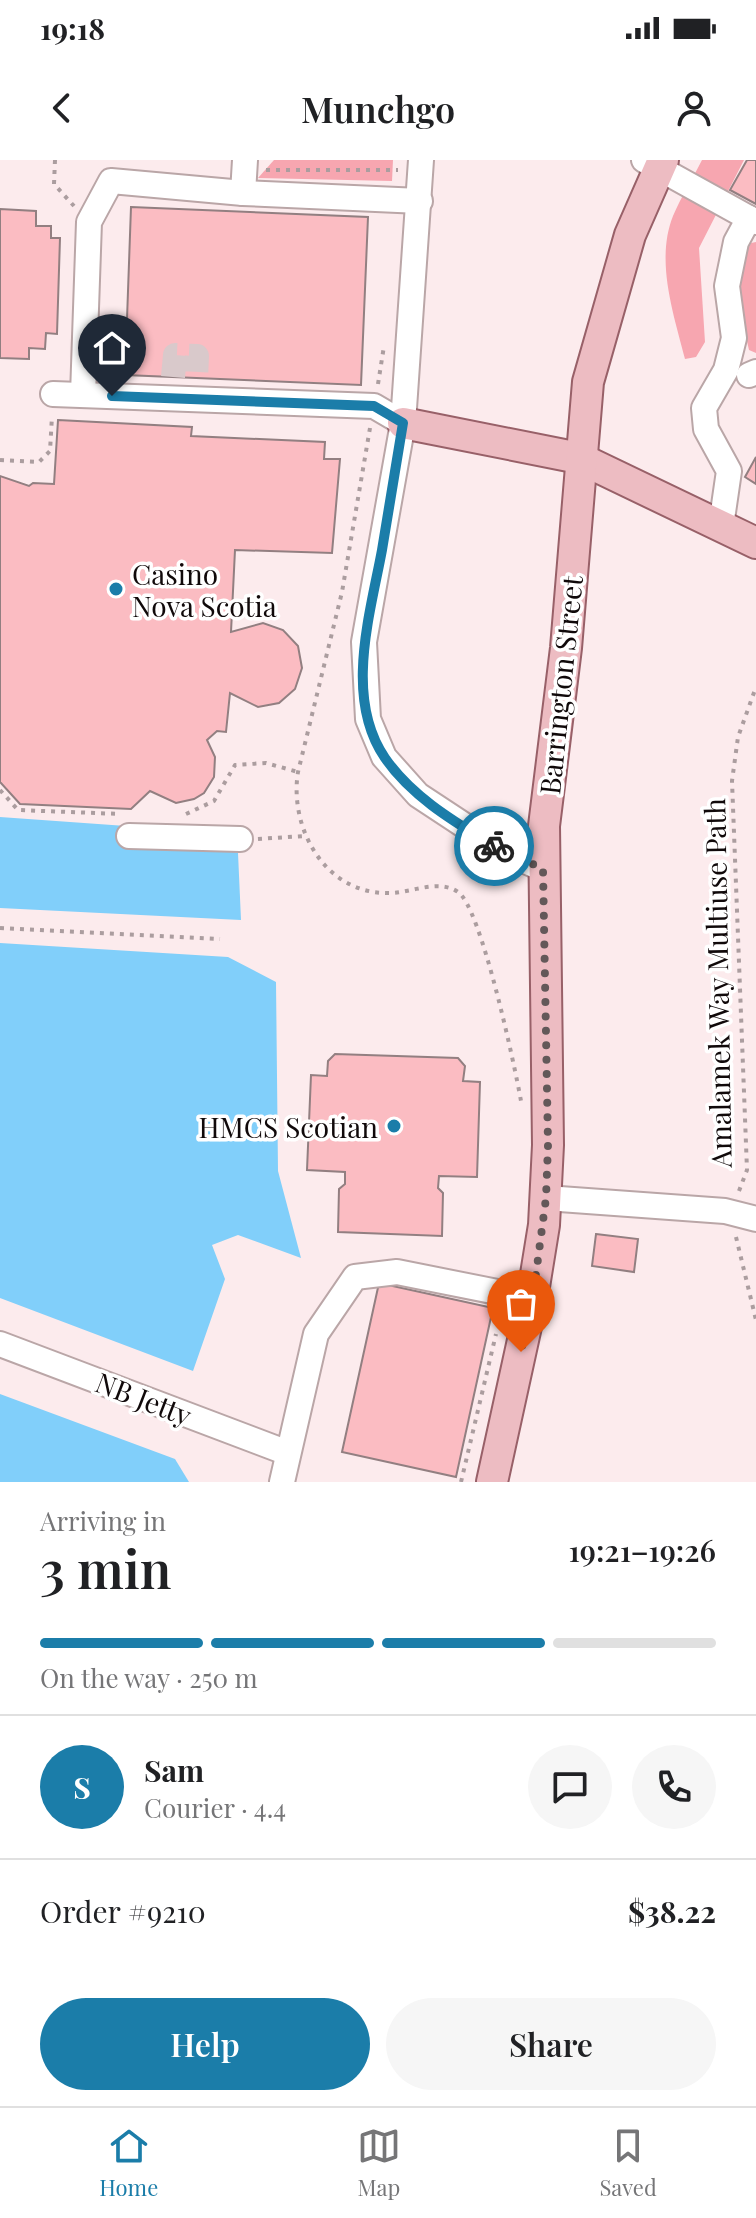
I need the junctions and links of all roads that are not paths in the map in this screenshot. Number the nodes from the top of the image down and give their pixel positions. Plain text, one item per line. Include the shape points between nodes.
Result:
1 (245, 160) edge
2 (655, 163) edge
3 (412, 165) edge
4 (243, 193) junction
5 (420, 201) junction
6 (754, 220) edge
7 (747, 373) edge
8 (53, 394) road end
9 (83, 395) junction
10 (403, 423) junction
11 (579, 458) junction
12 (721, 526) junction
13 (756, 543) edge
14 (132, 826) road end
15 (240, 839) road end
16 (543, 869) junction
17 (546, 1198) junction
18 (756, 1219) edge
19 (532, 1299) junction
20 (0, 1344) edge
21 (288, 1453) junction
22 (282, 1482) edge
23 (492, 1482) edge

1 - 4 street
2 - 6 street
2 - 11 main road, Barrington Street via 588,382
3 - 5 street
4 - 5 street
4 - 9 street via 111,181 89,222
5 - 10 street
6 - 7 street via 736,242 727,286 734,338
7 - 12 street via 704,408 706,429 729,471
8 - 9 street
9 - 10 street via 184,387 374,406
10 - 11 main road
10 - 16 street via 364,642 368,719 384,757 418,795 492,845
11 - 12 main road
11 - 16 main road, Barrington Street
12 - 13 main road
14 - 15 street
16 - 17 main road, Barrington Street
17 - 18 street via 725,1211
17 - 19 main road, Barrington Street
19 - 21 street via 397,1272 355,1277 316,1334
19 - 23 main road, Barrington Street
20 - 21 street, NB Jetty
21 - 22 street

